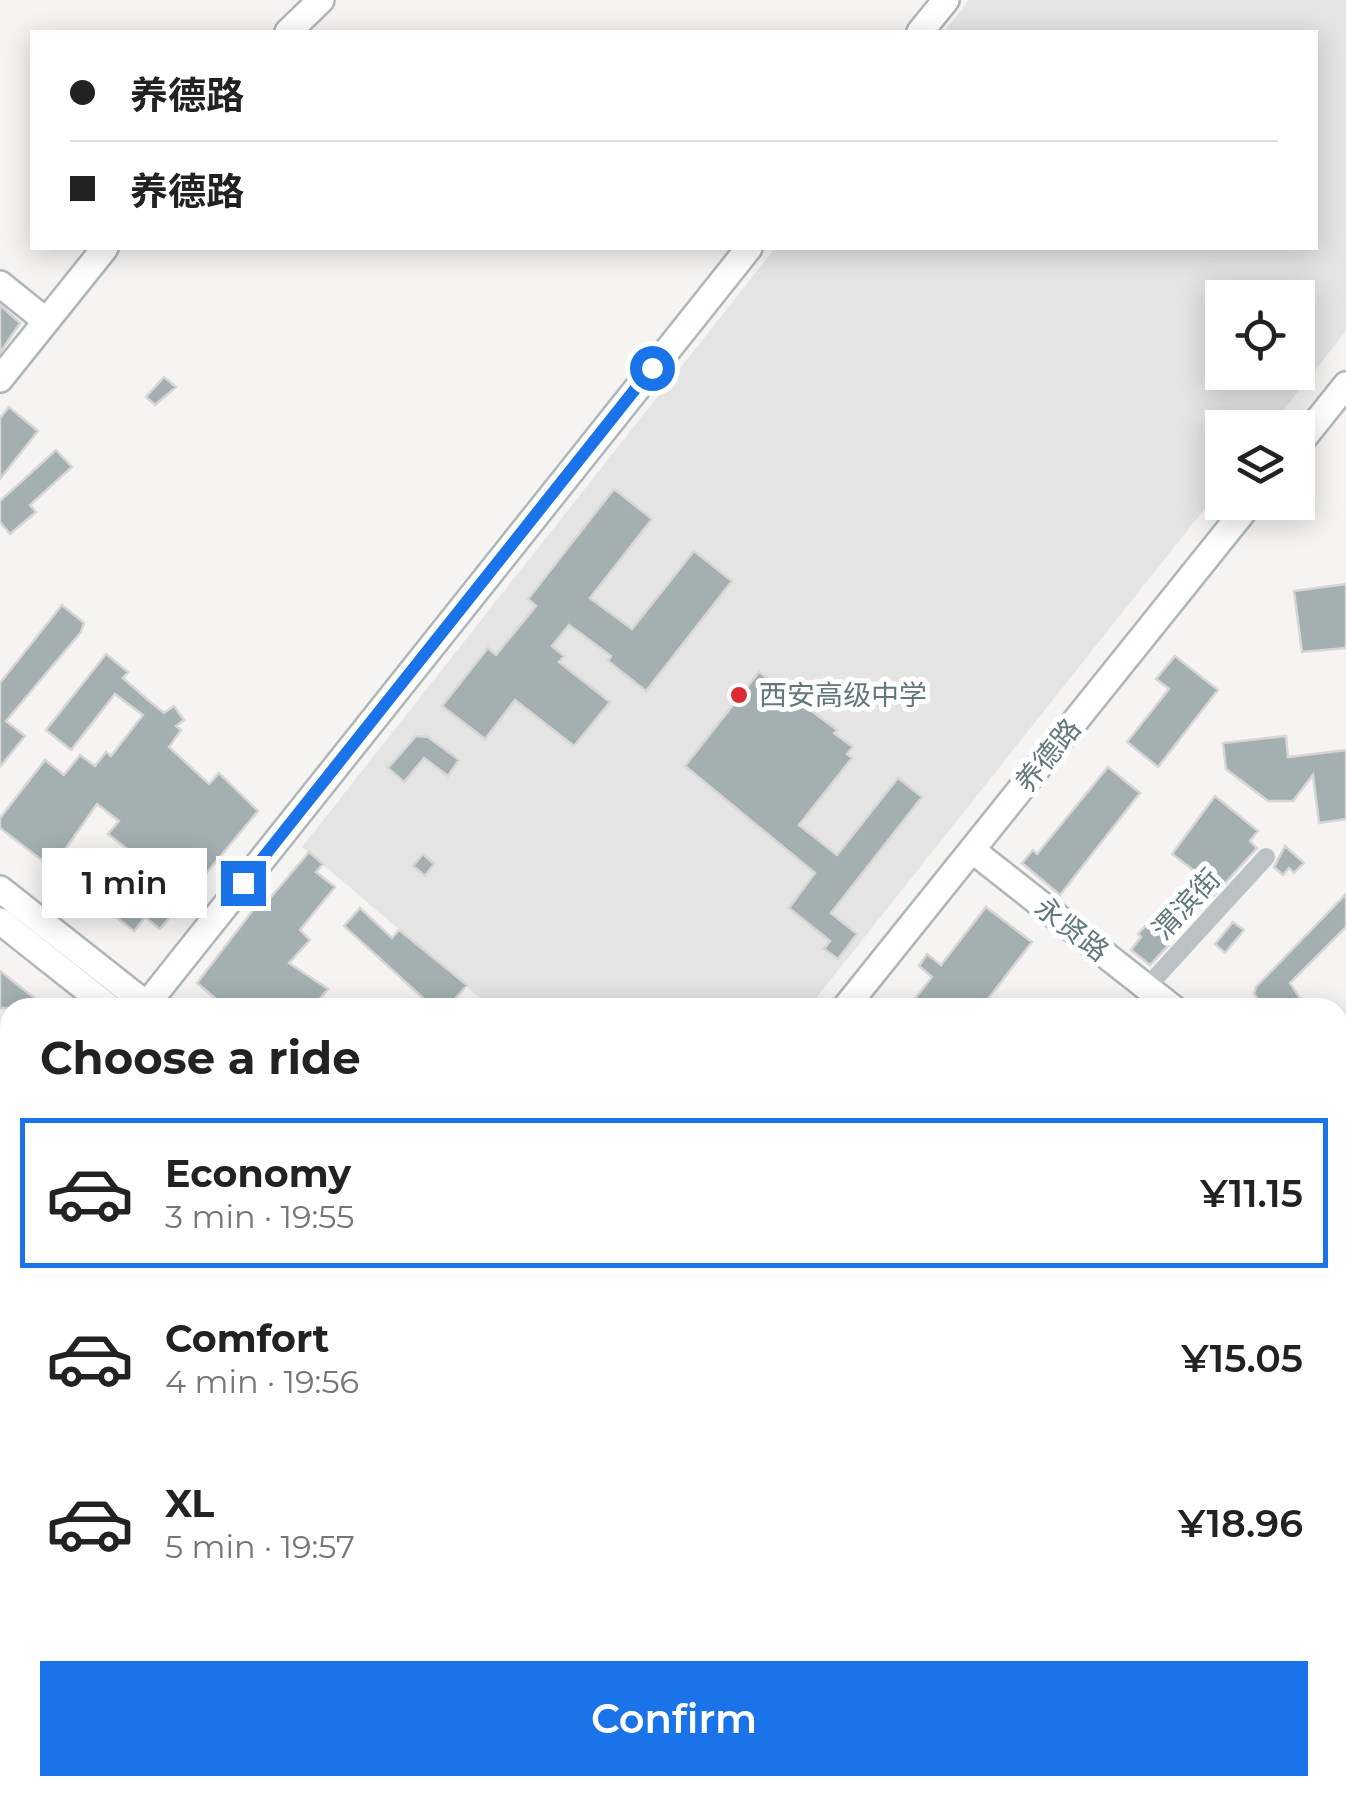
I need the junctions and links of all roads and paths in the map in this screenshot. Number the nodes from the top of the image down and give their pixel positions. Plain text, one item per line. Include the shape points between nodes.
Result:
1 (322, 0) edge
2 (946, 0) edge
3 (290, 30) edge
4 (922, 30) edge
5 (103, 250) edge
6 (747, 250) edge
7 (0, 284) edge
8 (46, 321) junction
9 (0, 380) edge
10 (1346, 385) edge
11 (1315, 424) edge
12 (1237, 520) edge
13 (972, 850) junction
14 (1266, 857) dead end
15 (5, 913) edge
16 (1147, 987) junction
17 (99, 998) edge
18 (137, 998) edge
19 (155, 998) edge
20 (853, 998) edge
21 (1161, 998) edge

1 - 3 street
2 - 4 street
5 - 8 street
6 - 19 street
7 - 8 street
8 - 9 street
10 - 11 street
12 - 13 street, 养德路
13 - 16 street, 永贤路
13 - 20 street, 养德路
14 - 16 street, 渭滨街
15 - 17 street
15 - 18 street
16 - 21 street, 永贤路

